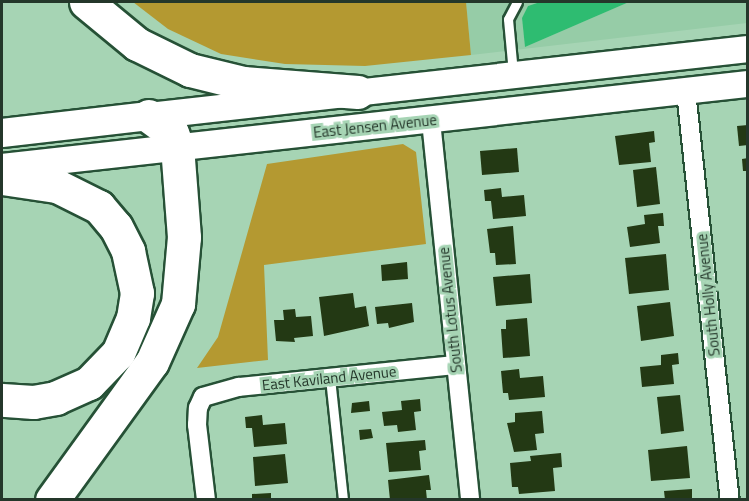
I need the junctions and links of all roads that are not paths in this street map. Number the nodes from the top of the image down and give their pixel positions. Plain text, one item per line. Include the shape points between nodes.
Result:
1 (86, 2) edge
2 (517, 2) edge
3 (747, 49) edge
4 (747, 69) edge
5 (553, 71) junction
6 (513, 75) junction
7 (747, 84) edge
8 (686, 91) junction
9 (358, 92) junction
10 (149, 116) junction
11 (430, 121) junction
12 (2, 133) edge
13 (177, 146) junction
14 (2, 167) edge
15 (2, 178) edge
16 (456, 365) junction
17 (330, 378) junction
18 (2, 400) edge
19 (52, 500) edge
20 (206, 500) edge
21 (343, 500) edge
22 (470, 500) edge
23 (730, 500) edge

1 - 9 highway via 137,44 190,70 243,83
2 - 6 lane via 508,19
3 - 5 main road
4 - 8 main road via 710,74
5 - 6 main road
5 - 11 main road via 523,90 447,101
6 - 9 main road
7 - 8 main road, East Jensen Avenue
8 - 11 main road, East Jensen Avenue
8 - 23 street, South Holly Avenue
9 - 10 main road
10 - 12 main road
10 - 13 highway via 172,133
11 - 13 main road, East Jensen Avenue
11 - 16 street, South Lotus Avenue
13 - 14 main road, East Jensen Avenue
13 - 19 highway via 183,276 170,326 128,397
15 - 18 highway via 57,186 99,207 128,251 137,293 133,318 118,352 89,383 56,398 33,402
16 - 17 street, East Kaviland Avenue
16 - 22 street, South Lotus Avenue
17 - 20 street, East Kaviland Avenue via 239,387 203,397 197,425
17 - 21 lane

